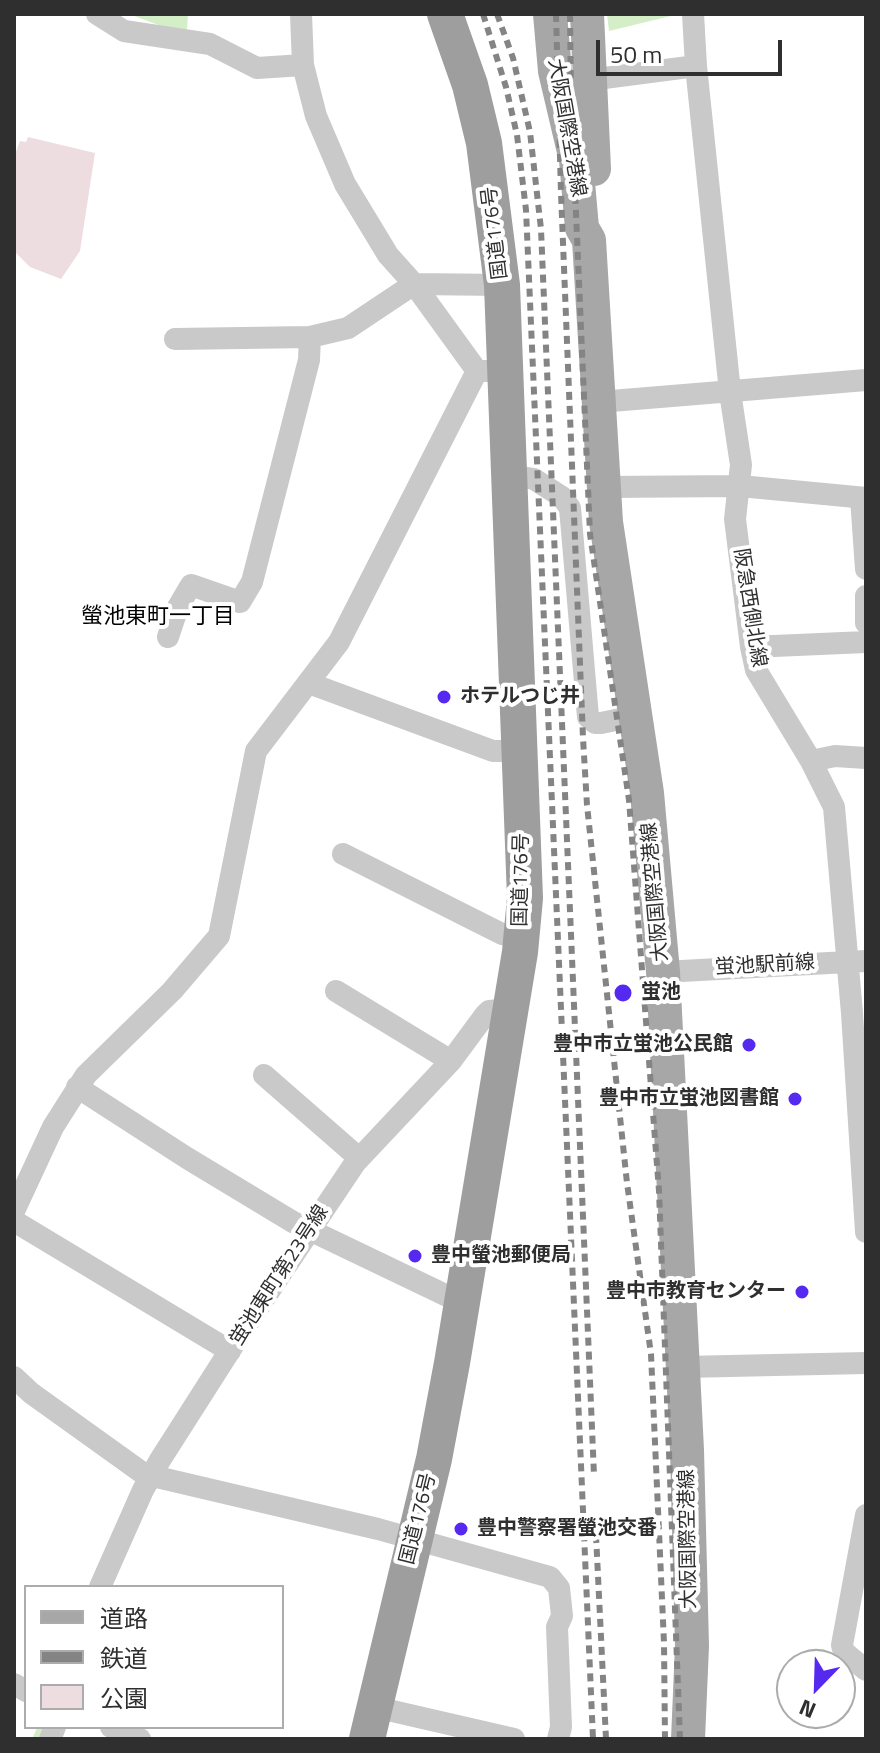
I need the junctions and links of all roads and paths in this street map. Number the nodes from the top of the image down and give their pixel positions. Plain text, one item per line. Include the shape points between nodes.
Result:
1 (97, 14) edge
2 (301, 14) edge
3 (445, 14) edge
4 (550, 14) edge
5 (587, 14) edge
6 (693, 14) edge
7 (303, 65) junction
8 (696, 66) junction
9 (589, 80) junction
10 (589, 240) junction
11 (414, 284) junction
12 (502, 285) junction
13 (310, 337) junction
14 (175, 339) dead end
15 (491, 371) junction
16 (866, 380) edge
17 (730, 392) junction
18 (599, 402) junction
19 (509, 475) junction
20 (740, 486) junction
21 (605, 487) junction
22 (863, 498) edge
23 (866, 569) edge
24 (866, 596) edge
25 (866, 623) edge
26 (168, 637) dead end
27 (866, 642) edge
28 (751, 647) junction
29 (314, 685) dead end
30 (635, 716) junction
31 (521, 751) junction
32 (866, 758) edge
33 (811, 761) junction
34 (343, 854) dead end
35 (521, 938) junction
36 (856, 962) edge
37 (663, 972) junction
38 (336, 991) dead end
39 (511, 1009) junction
40 (451, 1061) junction
41 (264, 1075) dead end
42 (77, 1087) junction
43 (359, 1158) junction
44 (865, 1207) edge
45 (14, 1211) edge
46 (14, 1221) edge
47 (310, 1230) junction
48 (866, 1232) edge
49 (462, 1303) junction
50 (230, 1351) junction
51 (866, 1363) edge
52 (684, 1367) junction
53 (14, 1377) edge
54 (152, 1476) junction
55 (866, 1515) edge
56 (414, 1539) junction
57 (101, 1585) edge
58 (866, 1670) edge
59 (371, 1723) edge
60 (116, 1729) edge
61 (140, 1739) edge
62 (514, 1739) edge
63 (558, 1739) edge
64 (688, 1739) edge

1 - 7 street via 124,31 210,44 257,68
2 - 7 street
3 - 12 highway, 国道176号 via 484,143
4 - 10 main road, 大阪国際空港線 via 555,71 576,160 582,228
5 - 9 main road, 大阪国際空港線
6 - 8 street, 阪急西側北線
7 - 11 street via 316,116 345,184 388,255
8 - 9 street
8 - 17 street, 阪急西側北線
9 - 10 main road, 大阪国際空港線 via 596,227
10 - 18 main road, 大阪国際空港線
11 - 12 street
11 - 13 street via 348,328
11 - 15 street
12 - 15 highway, 国道176号
13 - 14 street
13 - 26 street via 309,360 252,582 240,602 191,585
15 - 19 highway, 国道176号
15 - 42 street via 339,642 256,751 219,936
16 - 17 street
17 - 18 street
17 - 20 street, 阪急西側北線
18 - 21 main road, 大阪国際空港線
19 - 30 street via 534,479 570,508 588,717 601,723
19 - 31 highway, 国道176号
20 - 21 street
20 - 22 street
20 - 28 street, 阪急西側北線 via 735,519
21 - 30 main road, 大阪国際空港線
22 - 23 street
24 - 25 street
27 - 28 street
28 - 33 street, 阪急西側北線 via 756,670
29 - 31 street via 493,751
30 - 37 main road, 大阪国際空港線
31 - 35 highway, 国道176号
32 - 33 street
33 - 36 street, 阪急西側北線 via 834,807
34 - 35 street via 502,934
35 - 39 highway, 国道176号
36 - 37 street, 蛍池駅前線
36 - 44 street, 阪急西側北線
37 - 52 main road, 大阪国際空港線
38 - 40 street
39 - 40 street, 蛍池東町第23号線 via 489,1011
39 - 49 highway, 国道176号
40 - 43 street, 蛍池東町第23号線
41 - 43 street
42 - 45 street
42 - 47 street
43 - 47 street, 蛍池東町第23号線
44 - 48 street, 阪急西側北線
46 - 50 street
47 - 49 street
47 - 50 street, 蛍池東町第23号線
49 - 56 highway, 国道176号
50 - 54 street, 蛍池東町第23号線
51 - 52 street
52 - 64 main road, 大阪国際空港線 via 692,1646
53 - 54 street
54 - 56 street
54 - 57 street, 蛍池東町第23号線
55 - 58 street via 842,1645
56 - 59 highway, 国道176号
56 - 63 street via 541,1574 556,1583 562,1616 557,1627
59 - 62 street
60 - 61 street

